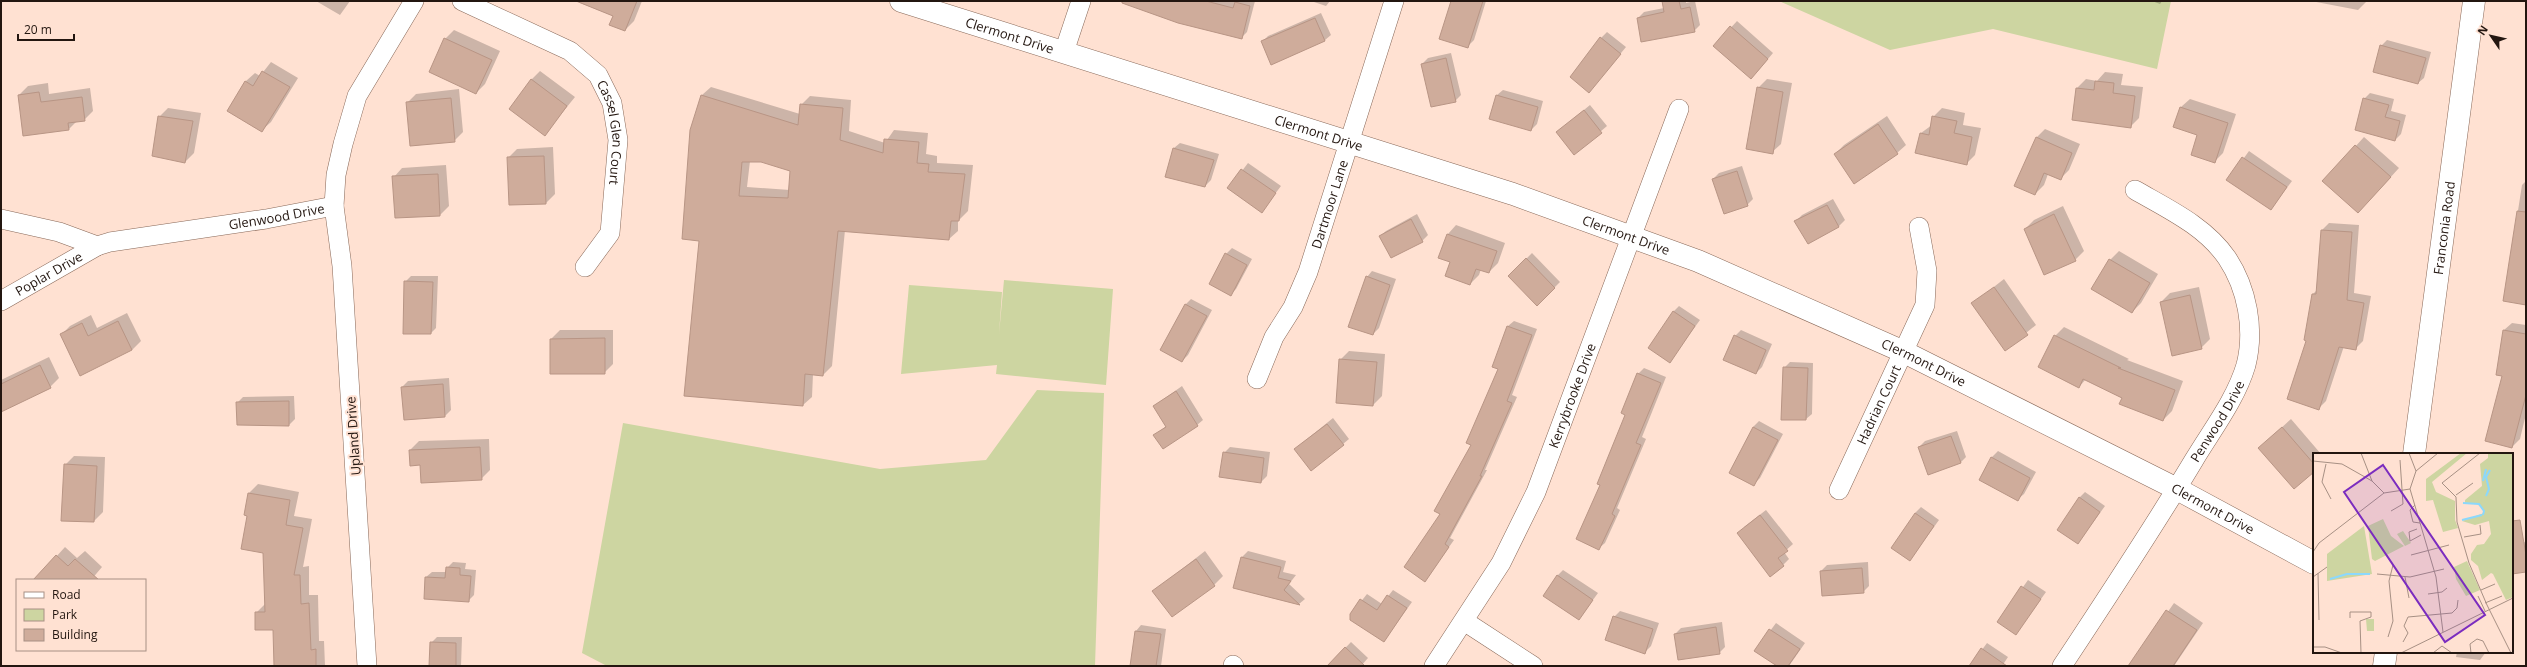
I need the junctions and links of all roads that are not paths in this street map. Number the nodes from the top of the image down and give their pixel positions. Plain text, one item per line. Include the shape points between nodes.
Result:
1 (414, 1) edge
2 (462, 1) edge
3 (901, 1) edge
4 (1081, 1) edge
5 (1394, 1) edge
6 (2474, 1) edge
7 (1064, 52) junction
8 (1679, 109) dead end
9 (1350, 142) junction
10 (2135, 190) dead end
11 (334, 206) junction
12 (1, 219) edge
13 (1919, 227) dead end
14 (1631, 236) junction
15 (97, 246) junction
16 (585, 267) dead end
17 (1, 301) edge
18 (1904, 352) junction
19 (1257, 379) dead end
20 (2414, 453) edge
21 (2177, 489) junction
22 (1839, 490) dead end
23 (2313, 562) edge
24 (1464, 621) junction
25 (2386, 653) edge
26 (367, 666) edge
27 (1434, 666) edge
28 (1533, 666) edge
29 (2062, 666) edge
30 (2384, 666) edge

1 - 11 street, Glenwood Drive via 357,96 336,175
2 - 16 street, Cassel Glen Court via 570,51 598,75 612,102 618,140 610,233
3 - 7 street, Clermont Drive
4 - 7 street
5 - 9 street, Dartmoor Lane
6 - 20 street, Franconia Road
7 - 9 street, Clermont Drive
8 - 14 street, Kerrybrooke Drive
9 - 14 street, Clermont Drive via 1513,194
9 - 19 street, Dartmoor Lane via 1302,288 1274,337
10 - 21 street, Penwood Drive via 2193,224 2214,242 2237,275 2248,314 2249,347 2240,380
11 - 15 street, Glenwood Drive
11 - 26 street, Upland Drive via 342,266
12 - 15 street via 59,232
13 - 18 street, Hadrian Court via 1925,252 1925,305
14 - 18 street, Clermont Drive via 1705,264
14 - 24 street, Kerrybrooke Drive via 1536,492 1501,563
15 - 17 street, Poplar Drive
18 - 21 street, Clermont Drive
18 - 22 street, Hadrian Court
21 - 23 street, Clermont Drive
21 - 29 street, Penwood Drive
24 - 27 street, Kerrybrooke Drive
24 - 28 street
25 - 30 street

